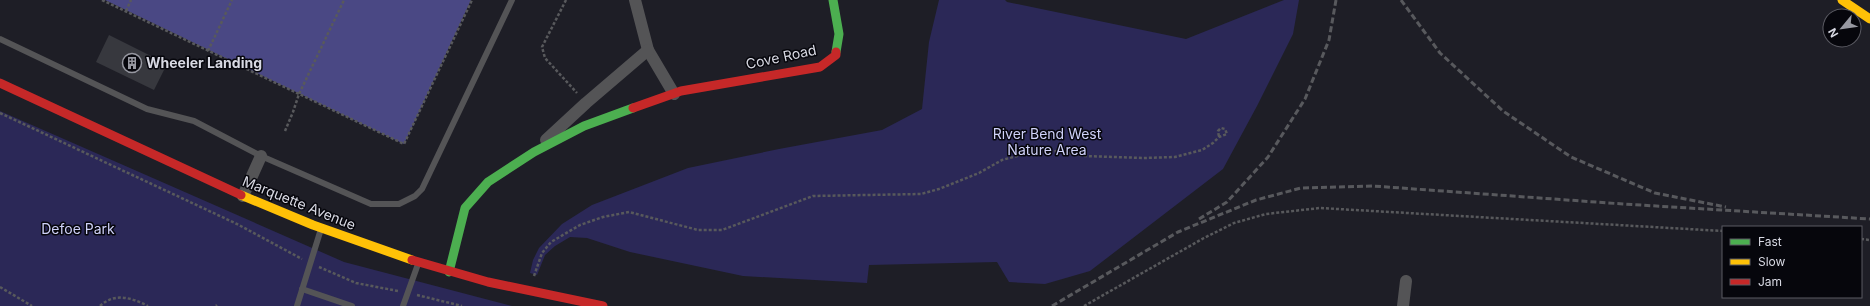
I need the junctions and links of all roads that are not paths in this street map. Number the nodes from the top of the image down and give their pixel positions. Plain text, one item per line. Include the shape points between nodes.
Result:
1 (512, 0) edge
2 (634, 0) edge
3 (833, 0) edge
4 (1842, 0) edge
5 (1870, 19) edge
6 (0, 39) edge
7 (648, 50) junction
8 (0, 83) edge
9 (674, 94) junction
10 (534, 152) junction
11 (262, 156) junction
12 (243, 196) junction
13 (322, 228) junction
14 (418, 263) junction
15 (449, 272) junction
16 (1406, 281) dead end
17 (302, 289) junction
18 (297, 306) edge
19 (352, 306) edge
20 (403, 306) edge
21 (603, 306) edge
22 (1403, 306) edge

1 - 11 lane via 422,189 415,196 399,204 371,204
2 - 7 street
3 - 9 street, Cove Road via 839,34 836,55 820,67
4 - 5 street
6 - 11 lane via 147,109 194,121
7 - 9 street
7 - 10 street, Cove Road
8 - 12 street, Marquette Avenue
9 - 10 street, Cove Road via 584,126
10 - 15 street, Cove Road via 488,182 465,208
11 - 12 street
12 - 13 street, Marquette Avenue
13 - 14 street, Marquette Avenue
13 - 17 lane
14 - 15 street, Marquette Avenue
14 - 20 lane
15 - 21 street, Marquette Avenue
16 - 22 street
17 - 18 lane
17 - 19 lane

